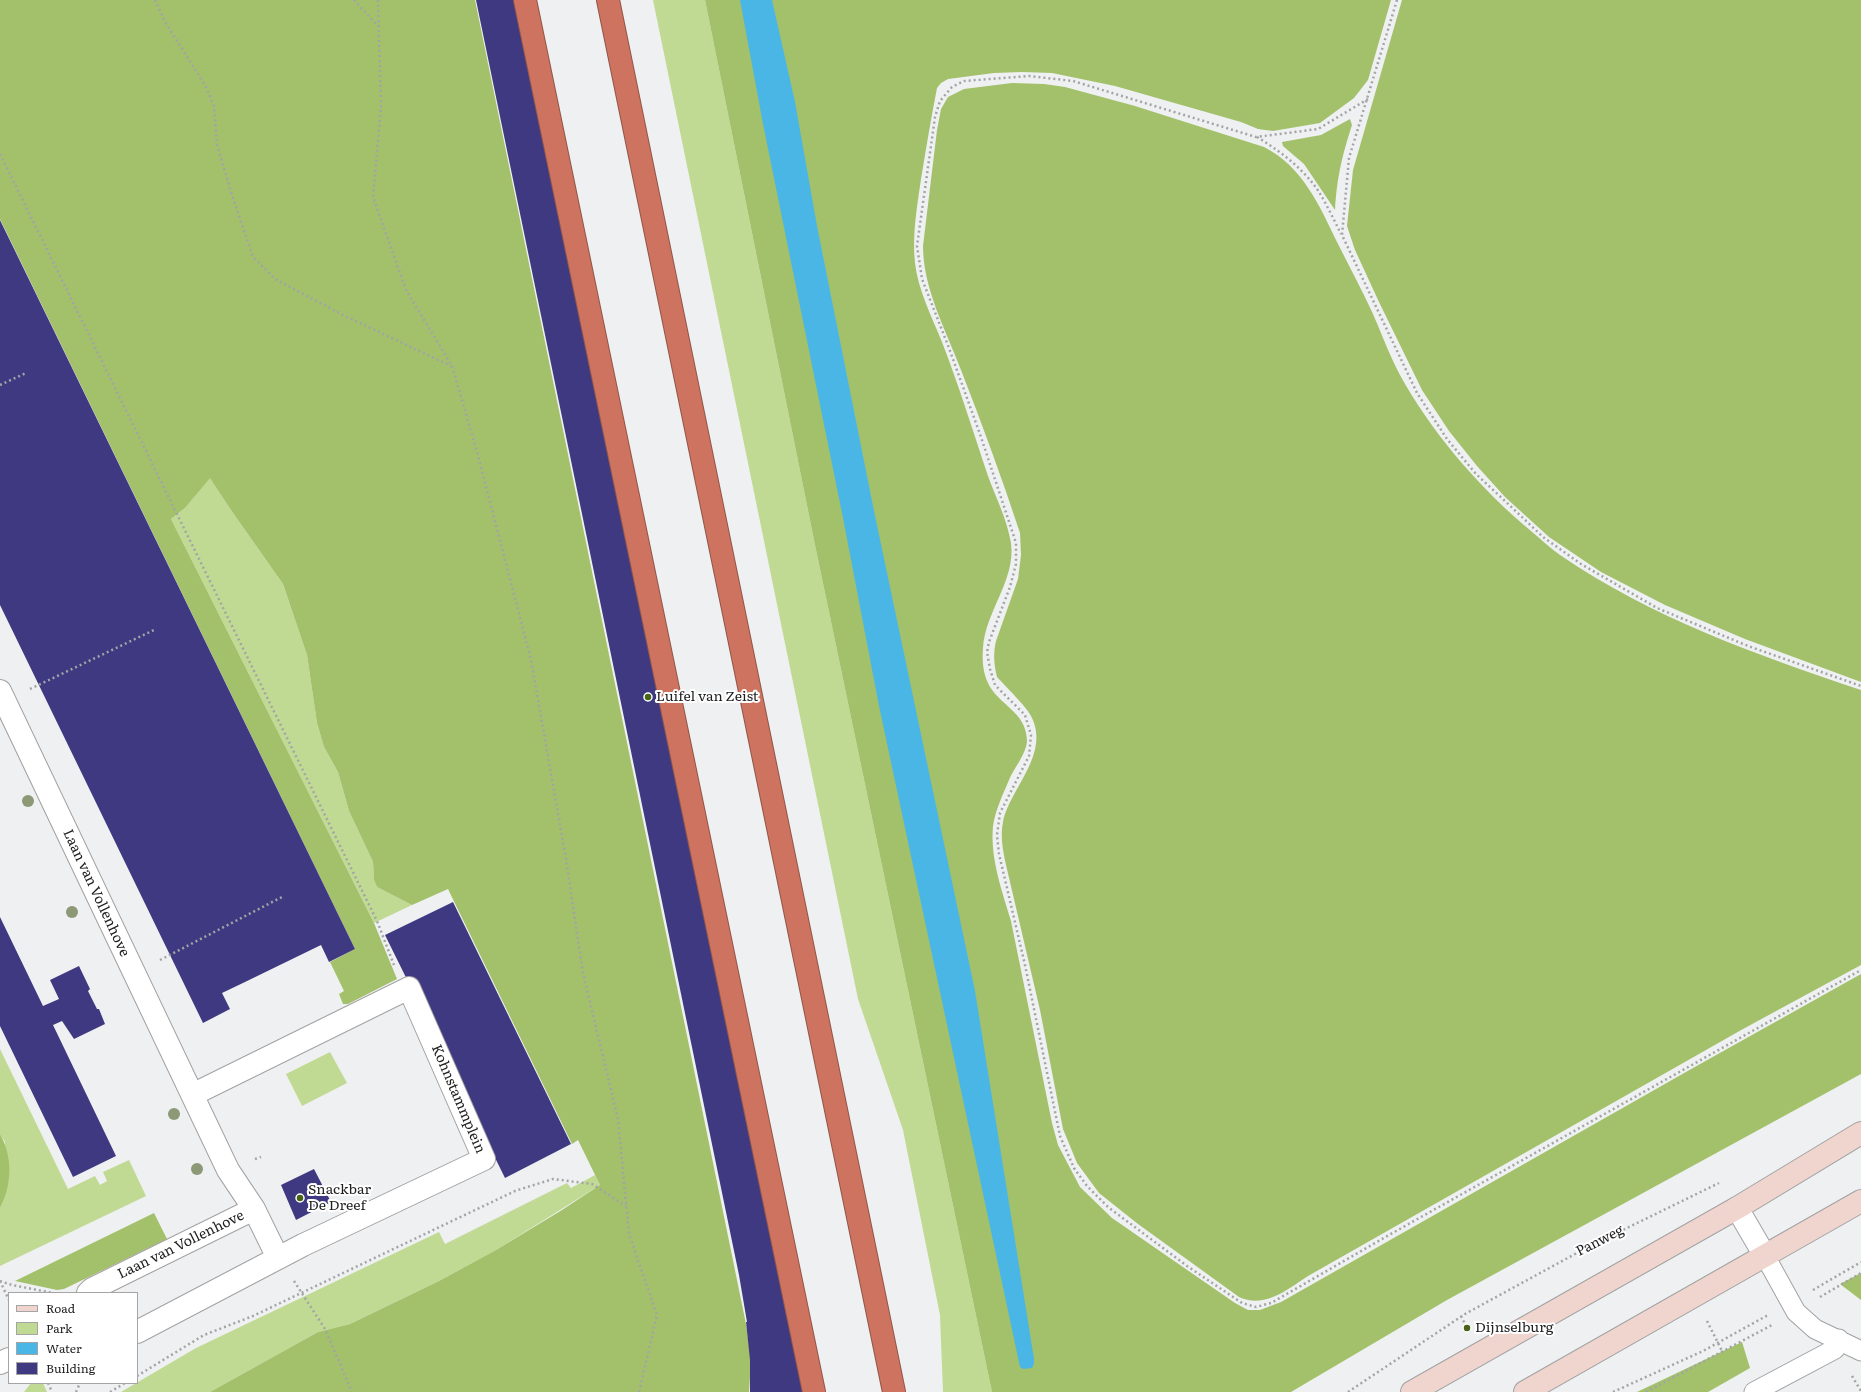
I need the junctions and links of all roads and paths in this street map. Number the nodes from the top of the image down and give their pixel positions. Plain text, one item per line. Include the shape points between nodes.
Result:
1 (155, 0) edge
2 (354, 0) edge
3 (378, 0) edge
4 (525, 0) edge
5 (608, 0) edge
6 (1397, 0) edge
7 (379, 26) junction
8 (1368, 99) junction
9 (1256, 137) junction
10 (0, 154) edge
11 (1342, 235) junction
12 (452, 366) junction
13 (26, 373) dead end
14 (0, 385) edge
15 (154, 630) dead end
16 (40, 684) dead end
17 (1861, 686) edge
18 (0, 691) edge
19 (282, 897) dead end
20 (172, 954) dead end
21 (1861, 970) edge
22 (407, 989) junction
23 (194, 1094) junction
24 (1861, 1134) edge
25 (1725, 1180) dead end
26 (1861, 1200) edge
27 (626, 1206) junction
28 (1737, 1208) junction
29 (254, 1209) junction
30 (1765, 1256) junction
31 (278, 1258) junction
32 (1861, 1262) edge
33 (1861, 1273) edge
34 (0, 1281) edge
35 (47, 1292) edge
36 (89, 1292) edge
37 (302, 1294) junction
38 (8, 1298) edge
39 (1793, 1307) junction
40 (1461, 1316) junction
41 (1467, 1328) dead end
42 (138, 1331) edge
43 (1839, 1339) junction
44 (1861, 1351) edge
45 (138, 1375) edge
46 (123, 1384) edge
47 (110, 1392) edge
48 (352, 1392) edge
49 (639, 1392) edge
50 (814, 1392) edge
51 (894, 1392) edge
52 (1348, 1392) edge
53 (1412, 1392) edge
54 (1525, 1392) edge
55 (1613, 1392) edge
56 (1646, 1392) edge
57 (1754, 1392) edge

1 - 12 path via 165,22 206,87 214,106 217,145 253,257 275,279 343,315
2 - 7 path
3 - 7 path
4 - 50 highway
5 - 51 highway
6 - 8 path
7 - 12 path via 381,108 373,197 406,290
8 - 9 path via 1318,129
8 - 11 path via 1349,158
9 - 11 path via 1292,161 1319,192
9 - 21 path via 1074,81 1029,76 964,81 952,87 940,101 933,125 917,246 922,279 981,436 1016,543 1016,564 987,652 995,685 1025,715 1031,735 1029,756 1000,813 998,854 1025,965 1060,1136 1074,1168 1087,1186 1108,1207 1242,1303 1256,1306 1271,1303
10 - 22 path via 377,921
11 - 17 path via 1417,393 1447,439 1476,474 1543,537 1582,564 1657,608 1748,646
12 - 27 path via 531,660 583,973 618,1119
13 - 14 path
15 - 16 path
18 - 23 street, Laan van Vollenhove
19 - 20 path
22 - 23 street
22 - 31 street, Kohnstammplein via 484,1159
23 - 29 street, Laan van Vollenhove via 228,1170
24 - 28 main road
25 - 40 path, Panweg via 1586,1248
26 - 30 main road
27 - 37 path via 592,1184 553,1179 515,1191
27 - 49 path via 629,1234 657,1315
28 - 30 street
28 - 53 main road
29 - 31 street, Laan van Vollenhove
29 - 36 street, Laan van Vollenhove
30 - 39 lane
30 - 54 main road
31 - 37 path
31 - 42 street
32 - 39 path
33 - 39 path
34 - 35 path via 12,1286
34 - 38 path
37 - 45 path via 204,1335
37 - 48 path via 325,1329
39 - 43 lane via 1815,1329
39 - 55 path
39 - 56 path
40 - 41 path
40 - 52 path, Panweg
43 - 44 lane
43 - 57 lane via 1835,1349
46 - 47 path

